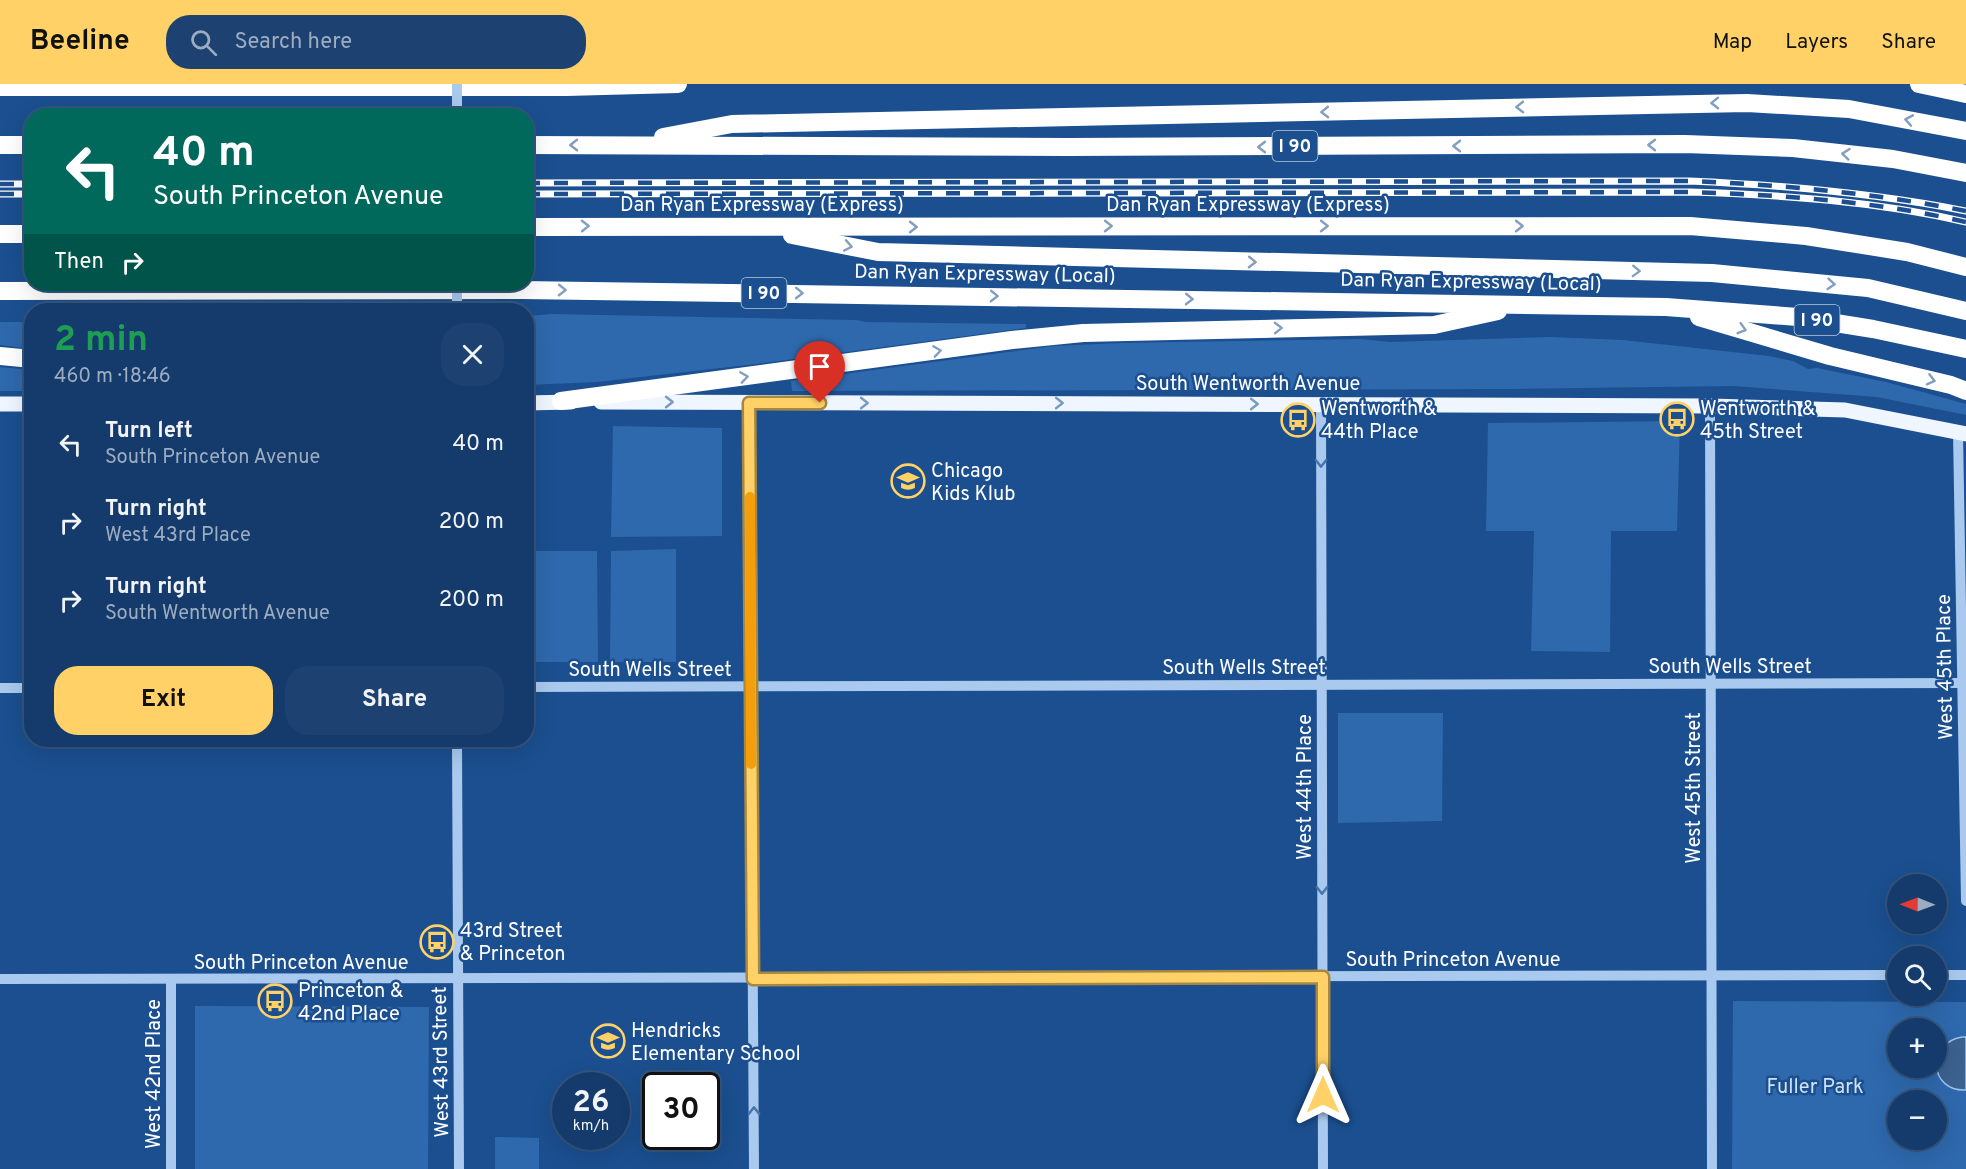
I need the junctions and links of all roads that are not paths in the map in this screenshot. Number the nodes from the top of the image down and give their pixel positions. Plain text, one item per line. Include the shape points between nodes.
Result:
1 (457, 84) edge
2 (678, 84) edge
3 (1919, 84) edge
4 (0, 87) edge
5 (1966, 94) edge
6 (457, 108) edge
7 (1966, 131) edge
8 (0, 145) edge
9 (24, 145) edge
10 (534, 145) edge
11 (622, 145) junction
12 (1966, 173) edge
13 (534, 227) edge
14 (749, 227) junction
15 (0, 234) edge
16 (24, 234) edge
17 (1966, 267) edge
18 (534, 290) edge
19 (0, 291) edge
20 (24, 291) edge
21 (1527, 304) junction
22 (1666, 307) junction
23 (1966, 311) edge
24 (1966, 349) edge
25 (0, 356) edge
26 (24, 358) edge
27 (1966, 391) edge
28 (561, 401) junction
29 (534, 403) edge
30 (749, 403) junction
31 (0, 404) edge
32 (24, 404) edge
33 (1321, 404) junction
34 (1710, 406) junction
35 (1962, 433) edge
36 (1964, 629) edge
37 (1962, 683) junction
38 (1711, 684) junction
39 (1322, 685) junction
40 (534, 687) edge
41 (751, 687) junction
42 (0, 688) edge
43 (24, 688) edge
44 (457, 747) edge
45 (1966, 901) edge
46 (1887, 975) edge
47 (1947, 975) edge
48 (1966, 975) edge
49 (1711, 976) junction
50 (1323, 977) junction
51 (0, 979) edge
52 (753, 979) junction
53 (171, 980) junction
54 (457, 980) junction
55 (171, 1169) edge
56 (459, 1169) edge
57 (754, 1169) edge
58 (1323, 1169) edge
59 (1712, 1169) edge

1 - 6 street, bridge
2 - 4 highway
3 - 5 highway
7 -> 11 highway via 1850,110 1747,103 732,124
8 - 9 highway
11 -> 10 highway, I 90
12 -> 11 highway, I 90 via 1893,159 1793,148 1685,144
13 -> 14 highway, Dan Ryan Expressway (Express)
14 -> 17 highway, Dan Ryan Expressway (Express) via 1689,226 1806,236 1908,252
14 -> 23 highway via 878,252 1712,273 1868,288
15 - 16 highway
18 -> 21 highway, Dan Ryan Expressway (Local) / I 90
19 -> 20 highway, Dan Ryan Expressway (Local) / I 90
21 - 22 highway, Dan Ryan Expressway (Local) / I 90
28 -> 21 highway via 1012,340 1083,333 1434,326
22 - 24 highway, Dan Ryan Expressway (Local) / I 90 via 1798,317
22 -> 27 highway
25 - 26 highway
28 - 29 main road, South Wentworth Avenue
28 -> 30 main road, South Wentworth Avenue
30 -> 33 main road, South Wentworth Avenue
30 - 41 street
31 - 32 main road
33 - 34 main road, South Wentworth Avenue
33 -> 39 street, West 44th Place
34 - 35 main road, South Wentworth Avenue via 1845,410
34 - 38 street, West 45th Street
35 - 36 street, West 45th Place
36 - 37 street, West 45th Place
37 - 38 street, South Wells Street
37 - 45 street, West 45th Place
38 - 39 street, South Wells Street
38 - 49 street, West 45th Street
39 - 41 street, South Wells Street
39 -> 50 street, West 44th Place
40 - 41 street, South Wells Street
41 - 52 street
42 - 43 street
44 - 54 street, West 43rd Street
46 - 49 street, South Princeton Avenue
47 - 48 street
49 - 50 street, South Princeton Avenue
49 - 59 street, West 45th Street
50 - 52 street, South Princeton Avenue
50 - 58 street, West 44th Place
51 - 53 street, South Princeton Avenue
52 - 54 street, South Princeton Avenue
57 -> 52 street
53 - 54 street, South Princeton Avenue
53 - 55 street, West 42nd Place
54 - 56 street, West 43rd Street

